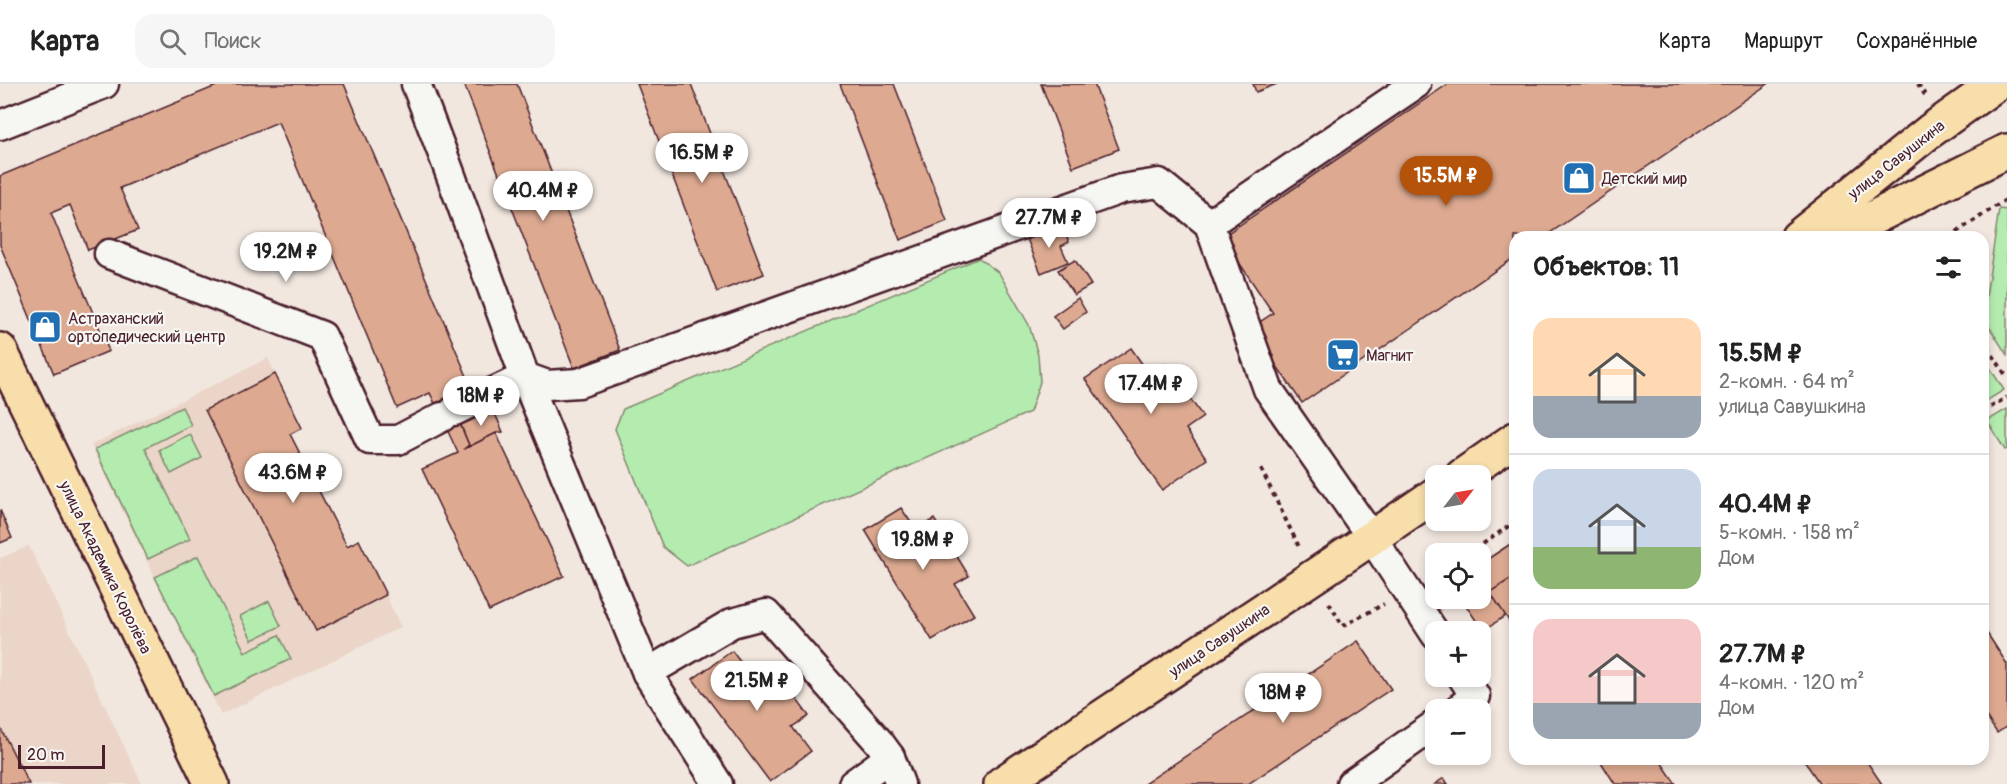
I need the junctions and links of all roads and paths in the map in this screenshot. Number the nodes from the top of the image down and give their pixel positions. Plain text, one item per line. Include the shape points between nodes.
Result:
1 (104, 84) edge
2 (416, 84) edge
3 (1416, 84) edge
4 (1918, 84) edge
5 (1996, 84) edge
6 (1925, 94) dead end
7 (0, 125) edge
8 (2007, 151) edge
9 (2007, 199) edge
10 (1209, 224) junction
11 (1805, 231) edge
12 (1847, 231) edge
13 (1957, 231) edge
14 (109, 254) dead end
15 (1989, 349) edge
16 (0, 350) edge
17 (525, 377) junction
18 (2007, 377) edge
19 (2007, 397) edge
20 (1989, 408) edge
21 (1509, 443) edge
22 (1478, 465) edge
23 (1425, 502) edge
24 (1509, 526) edge
25 (1372, 538) junction
26 (1484, 543) edge
27 (1427, 621) edge
28 (647, 673) junction
29 (1469, 687) edge
30 (1471, 699) edge
31 (1425, 732) edge
32 (890, 757) junction
33 (212, 784) edge
34 (718, 784) edge
35 (853, 784) edge
36 (900, 784) edge
37 (1001, 784) edge
38 (1351, 784) edge

1 - 7 street
2 - 17 street
3 - 10 street
4 - 6 path
5 - 11 main road, улица Савушкина via 1930,131
8 - 12 main road, улица Савушкина
9 - 13 path
10 - 17 street via 1159,183 1121,189 579,383 547,385
10 - 25 street via 1268,389
14 - 17 street via 322,336 370,440 398,440
15 - 18 path
16 - 33 main road, улица Академика Королёва
17 - 28 street
19 - 20 path
21 - 22 main road
23 - 25 main road, улица Савушкина
24 - 26 path
25 - 27 street
25 - 37 main road, улица Савушкина
28 - 32 street via 732,623 766,614
28 - 34 street
29 - 30 street via 1475,696
31 - 38 street
32 - 35 street
32 - 36 street

